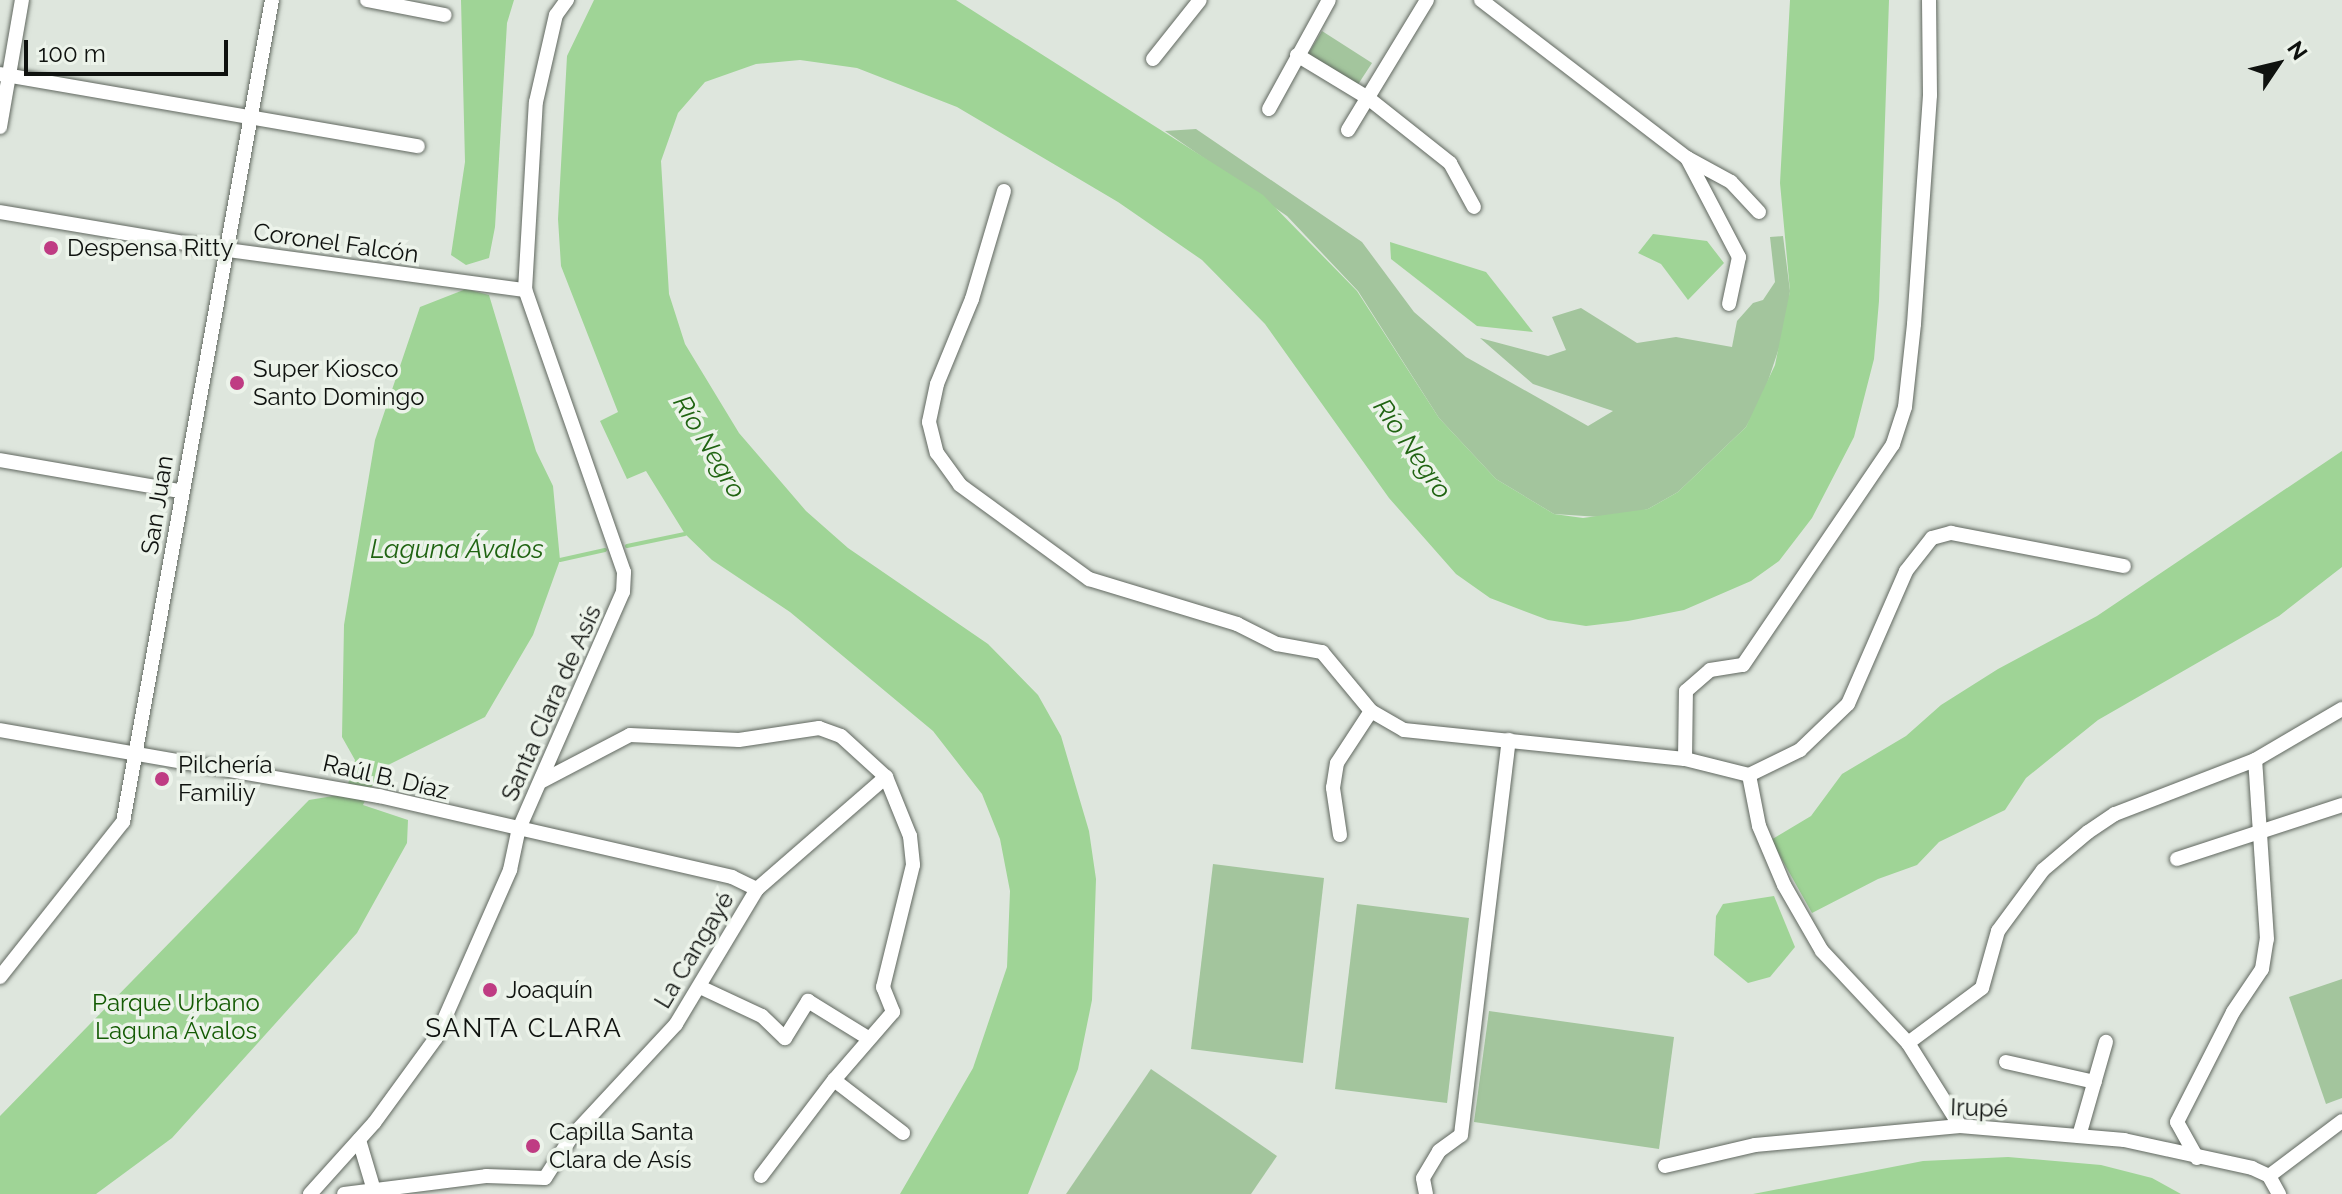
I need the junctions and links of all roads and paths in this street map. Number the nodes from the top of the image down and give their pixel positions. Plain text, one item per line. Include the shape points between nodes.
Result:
1 (22, 0) edge
2 (272, 0) edge
3 (567, 0) edge
4 (1200, 0) edge
5 (1329, 0) edge
6 (1427, 0) edge
7 (1481, 0) edge
8 (1929, 0) edge
9 (374, 1) edge
10 (445, 15) dead end
11 (1297, 55) junction
12 (1153, 59) dead end
13 (4, 74) edge
14 (1368, 98) junction
15 (1269, 109) dead end
16 (250, 119) junction
17 (0, 127) edge
18 (1348, 130) dead end
19 (418, 146) dead end
20 (1687, 158) junction
21 (1004, 191) dead end
22 (1474, 207) dead end
23 (0, 212) edge
24 (1759, 212) dead end
25 (228, 250) junction
26 (525, 290) junction
27 (1729, 304) dead end
28 (0, 460) edge
29 (180, 491) junction
30 (2124, 566) dead end
31 (2342, 709) edge
32 (1371, 711) junction
33 (0, 730) edge
34 (1509, 740) junction
35 (138, 756) junction
36 (1685, 759) junction
37 (2255, 760) junction
38 (1749, 775) junction
39 (886, 777) junction
40 (542, 781) junction
41 (2342, 805) edge
42 (518, 831) junction
43 (2258, 833) junction
44 (1340, 835) dead end
45 (2177, 859) dead end
46 (757, 889) junction
47 (0, 977) edge
48 (700, 987) junction
49 (868, 1038) junction
50 (2106, 1042) dead end
51 (1908, 1043) junction
52 (2006, 1062) dead end
53 (834, 1080) junction
54 (2095, 1082) junction
55 (2342, 1121) edge
56 (1960, 1126) junction
57 (903, 1133) dead end
58 (2079, 1136) junction
59 (359, 1140) junction
60 (2197, 1158) junction
61 (1665, 1166) dead end
62 (761, 1176) dead end
63 (2269, 1176) junction
64 (373, 1187) junction
65 (310, 1194) edge
66 (344, 1194) edge
67 (1426, 1194) edge
68 (2279, 1194) edge

1 - 13 street
2 - 16 street, San Juan
3 - 26 street, Santa Clara de Asís via 556,15 536,102
4 - 12 street
5 - 11 street
6 - 14 street
7 - 20 street
8 - 36 street via 1930,95 1905,407 1893,444 1743,665 1710,670 1686,691
9 - 10 street
11 - 14 street
11 - 15 street
13 - 16 street
13 - 17 street
14 - 18 street
14 - 22 street via 1450,163
16 - 19 street
16 - 25 street, San Juan
20 - 24 street via 1731,182
20 - 27 street via 1739,257
21 - 32 street via 972,299 937,384 929,422 937,453 960,485 1089,579 1237,624 1277,644 1322,652
23 - 25 street, Coronel Falcón
25 - 26 street, Coronel Falcón
25 - 29 street, San Juan
26 - 40 street, Santa Clara de Asís via 624,572 619,608
28 - 29 street
29 - 35 street, San Juan
30 - 38 street via 1951,533 1932,538 1906,571 1848,704 1800,750
31 - 37 street
32 - 34 street via 1404,730
32 - 44 street via 1337,763 1333,788
33 - 35 street, Raúl B. Díaz
34 - 36 street
34 - 67 street via 1461,1135 1439,1151 1423,1178
35 - 42 street, Raúl B. Díaz via 335,786
35 - 47 street, San Juan via 123,822
36 - 38 street
37 - 43 street
37 - 51 street via 2115,814 2088,832 2043,870 1998,931 1982,988
38 - 51 street via 1759,826 1784,885 1822,951
39 - 40 street via 841,736 819,728 739,740 630,735
39 - 46 street, La Cangayé
39 - 49 street via 910,836 913,865 883,987 893,1012
40 - 42 street, Santa Clara de Asís
41 - 43 street
42 - 46 street, Raúl B. Díaz via 732,877
42 - 59 street, Santa Clara de Asís via 510,870 436,1038
43 - 45 street
43 - 60 street via 2267,939 2262,969 2233,1012 2177,1122
46 - 48 street, La Cangayé
48 - 49 street via 762,1016 785,1038 808,1001
48 - 64 street, La Cangayé via 676,1024 572,1136 545,1178 486,1176
49 - 53 street
50 - 54 street
51 - 56 street
52 - 54 street
53 - 57 street
53 - 62 street
54 - 58 street
55 - 63 street
56 - 58 street, Irupé
56 - 61 street, Irupé via 1755,1145
58 - 60 street, Irupé via 2124,1140
59 - 64 street
59 - 65 street, Santa Clara de Asís
60 - 63 street, Irupé
63 - 68 street
64 - 66 street, La Cangayé

